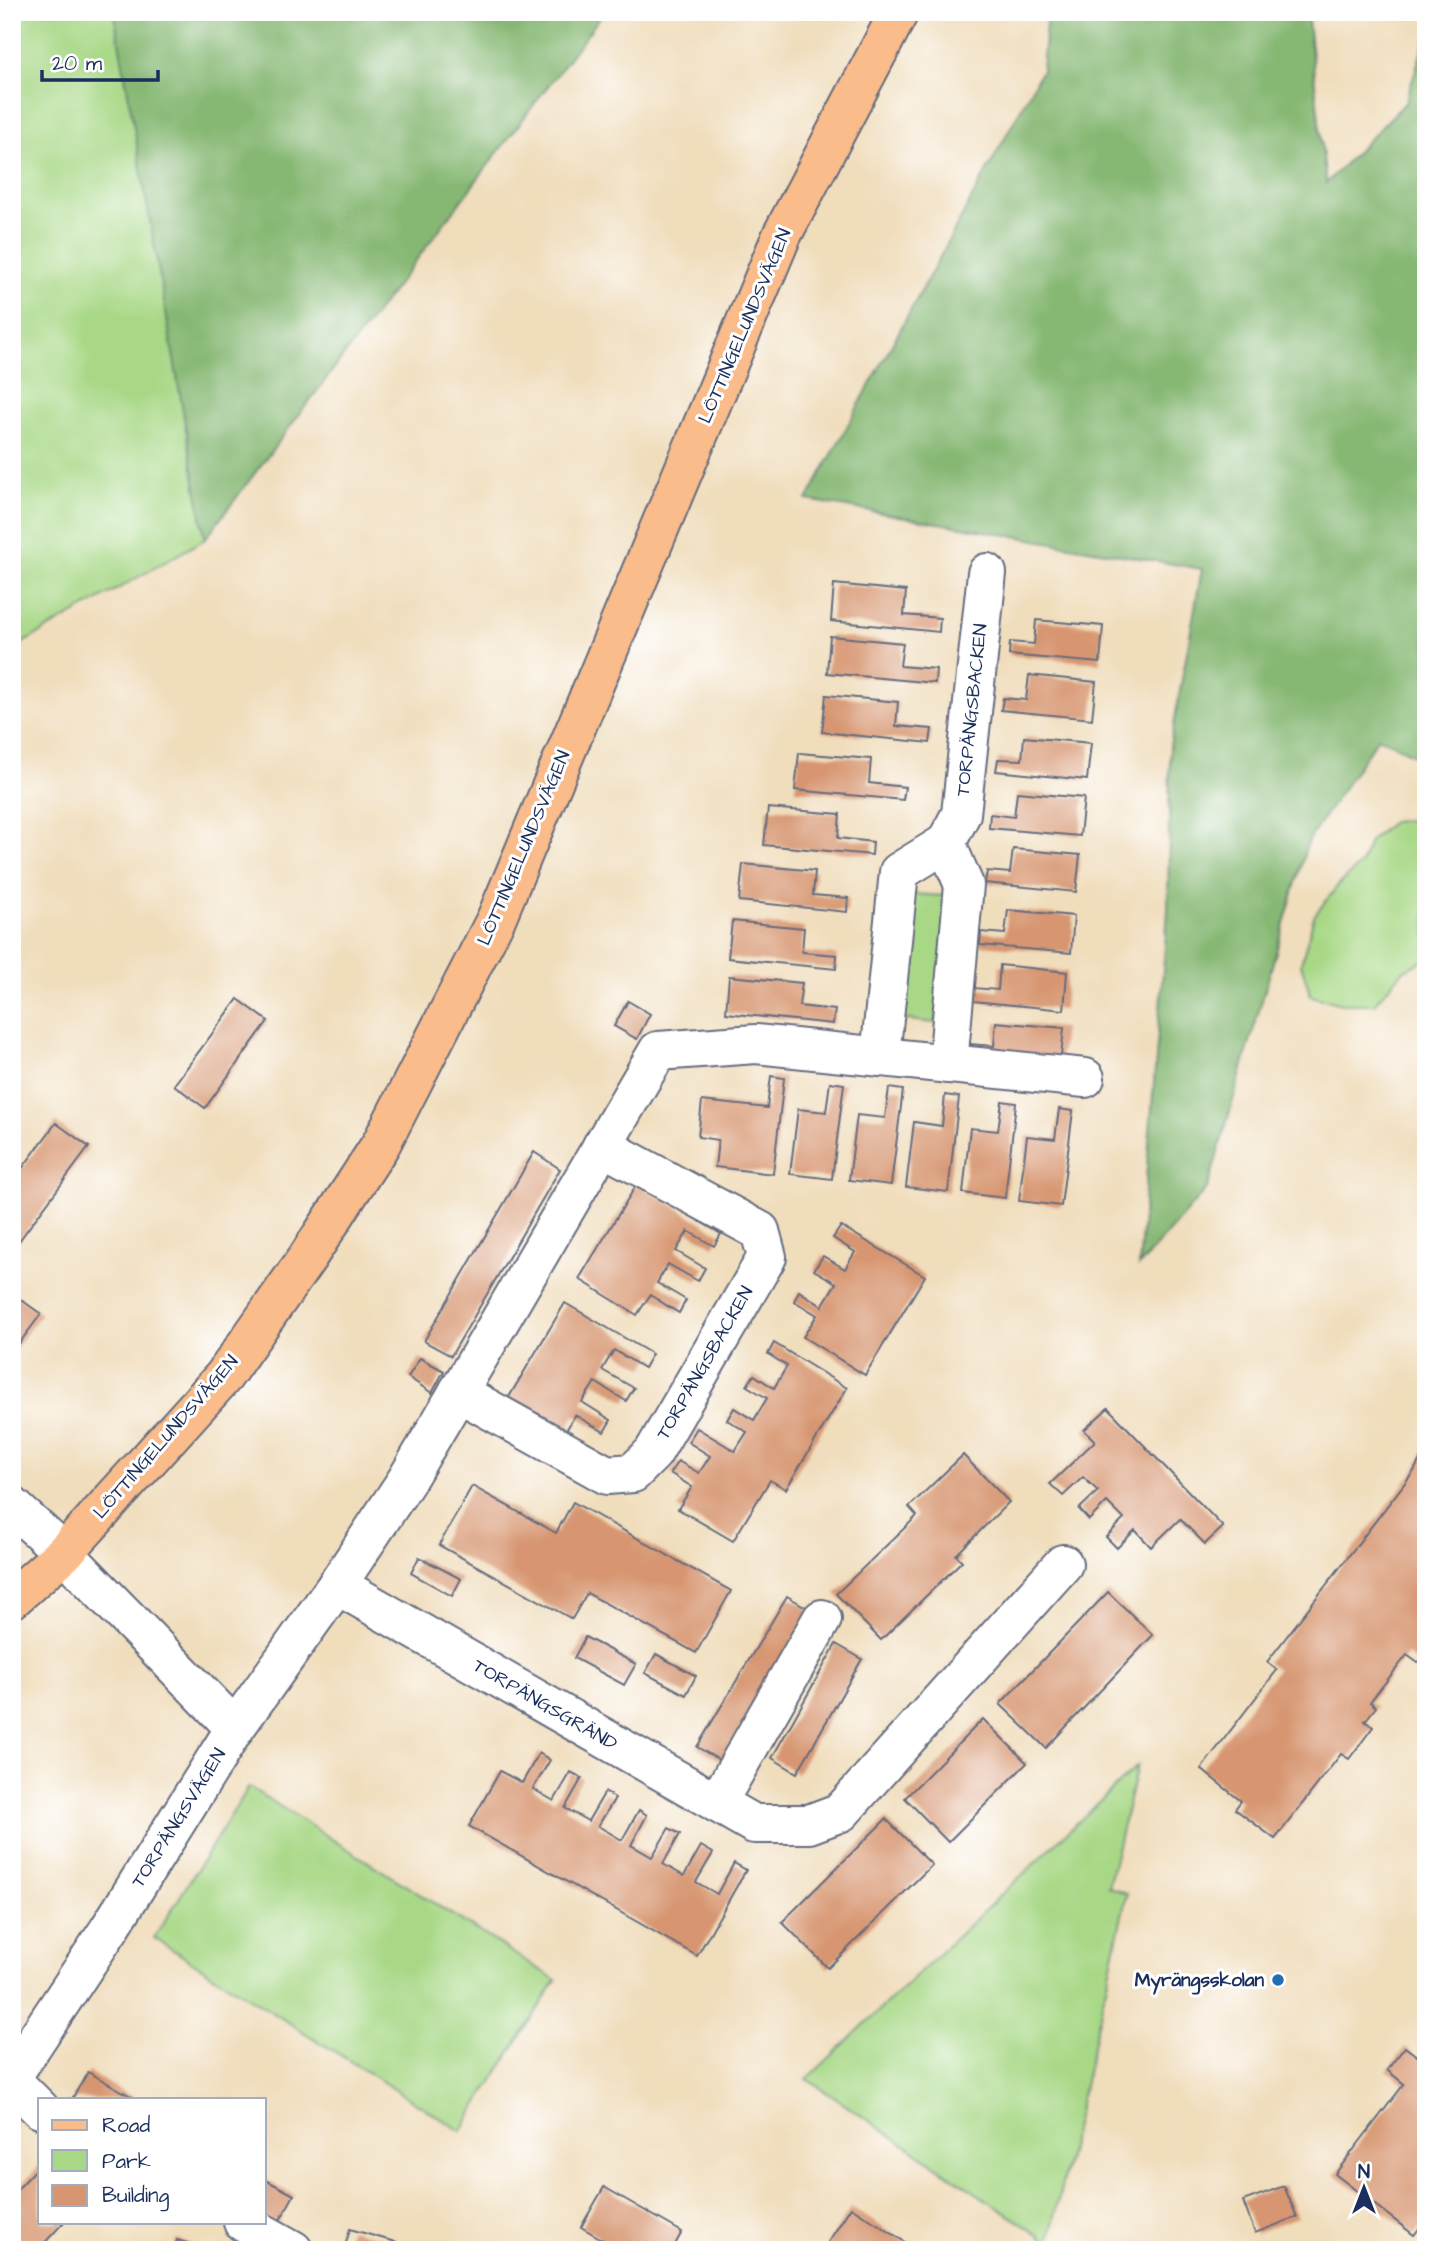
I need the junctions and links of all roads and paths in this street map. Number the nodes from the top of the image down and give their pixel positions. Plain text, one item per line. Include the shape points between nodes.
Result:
1 (899, 12) edge
2 (987, 573) dead end
3 (946, 843) junction
4 (880, 1057) junction
5 (948, 1064) junction
6 (1086, 1077) dead end
7 (602, 1146) junction
8 (458, 1392) junction
9 (12, 1506) edge
10 (64, 1553) junction
11 (1063, 1564) dead end
12 (337, 1585) junction
13 (12, 1599) edge
14 (822, 1619) dead end
15 (235, 1728) junction
16 (717, 1803) junction
17 (12, 2078) edge
18 (38, 2107) edge
19 (247, 2224) edge
20 (293, 2250) edge

1 - 10 main road, LÖTTINGELUNDSVÄGEN via 782,235 496,919 381,1143 223,1376
2 - 3 street, TORPÄNGSBACKEN via 961,814
3 - 4 street via 899,872
3 - 5 street via 964,885
4 - 5 street
4 - 7 street via 755,1044 658,1051
5 - 6 street
7 - 8 street
7 - 8 street, TORPÄNGSBACKEN via 760,1231 767,1257 653,1453 633,1473 607,1475
8 - 12 street
9 - 10 street, TORPÄNGSVÄGEN
10 - 13 main road, LÖTTINGELUNDSVÄGEN
10 - 15 street, TORPÄNGSVÄGEN
11 - 16 street, TORPÄNGSGRÄND via 841,1812 809,1824 754,1824
12 - 15 street
12 - 16 street, TORPÄNGSGRÄND
14 - 16 street
15 - 17 street, TORPÄNGSVÄGEN
17 - 18 street, TORPÄNGSVÄGEN
19 - 20 street

